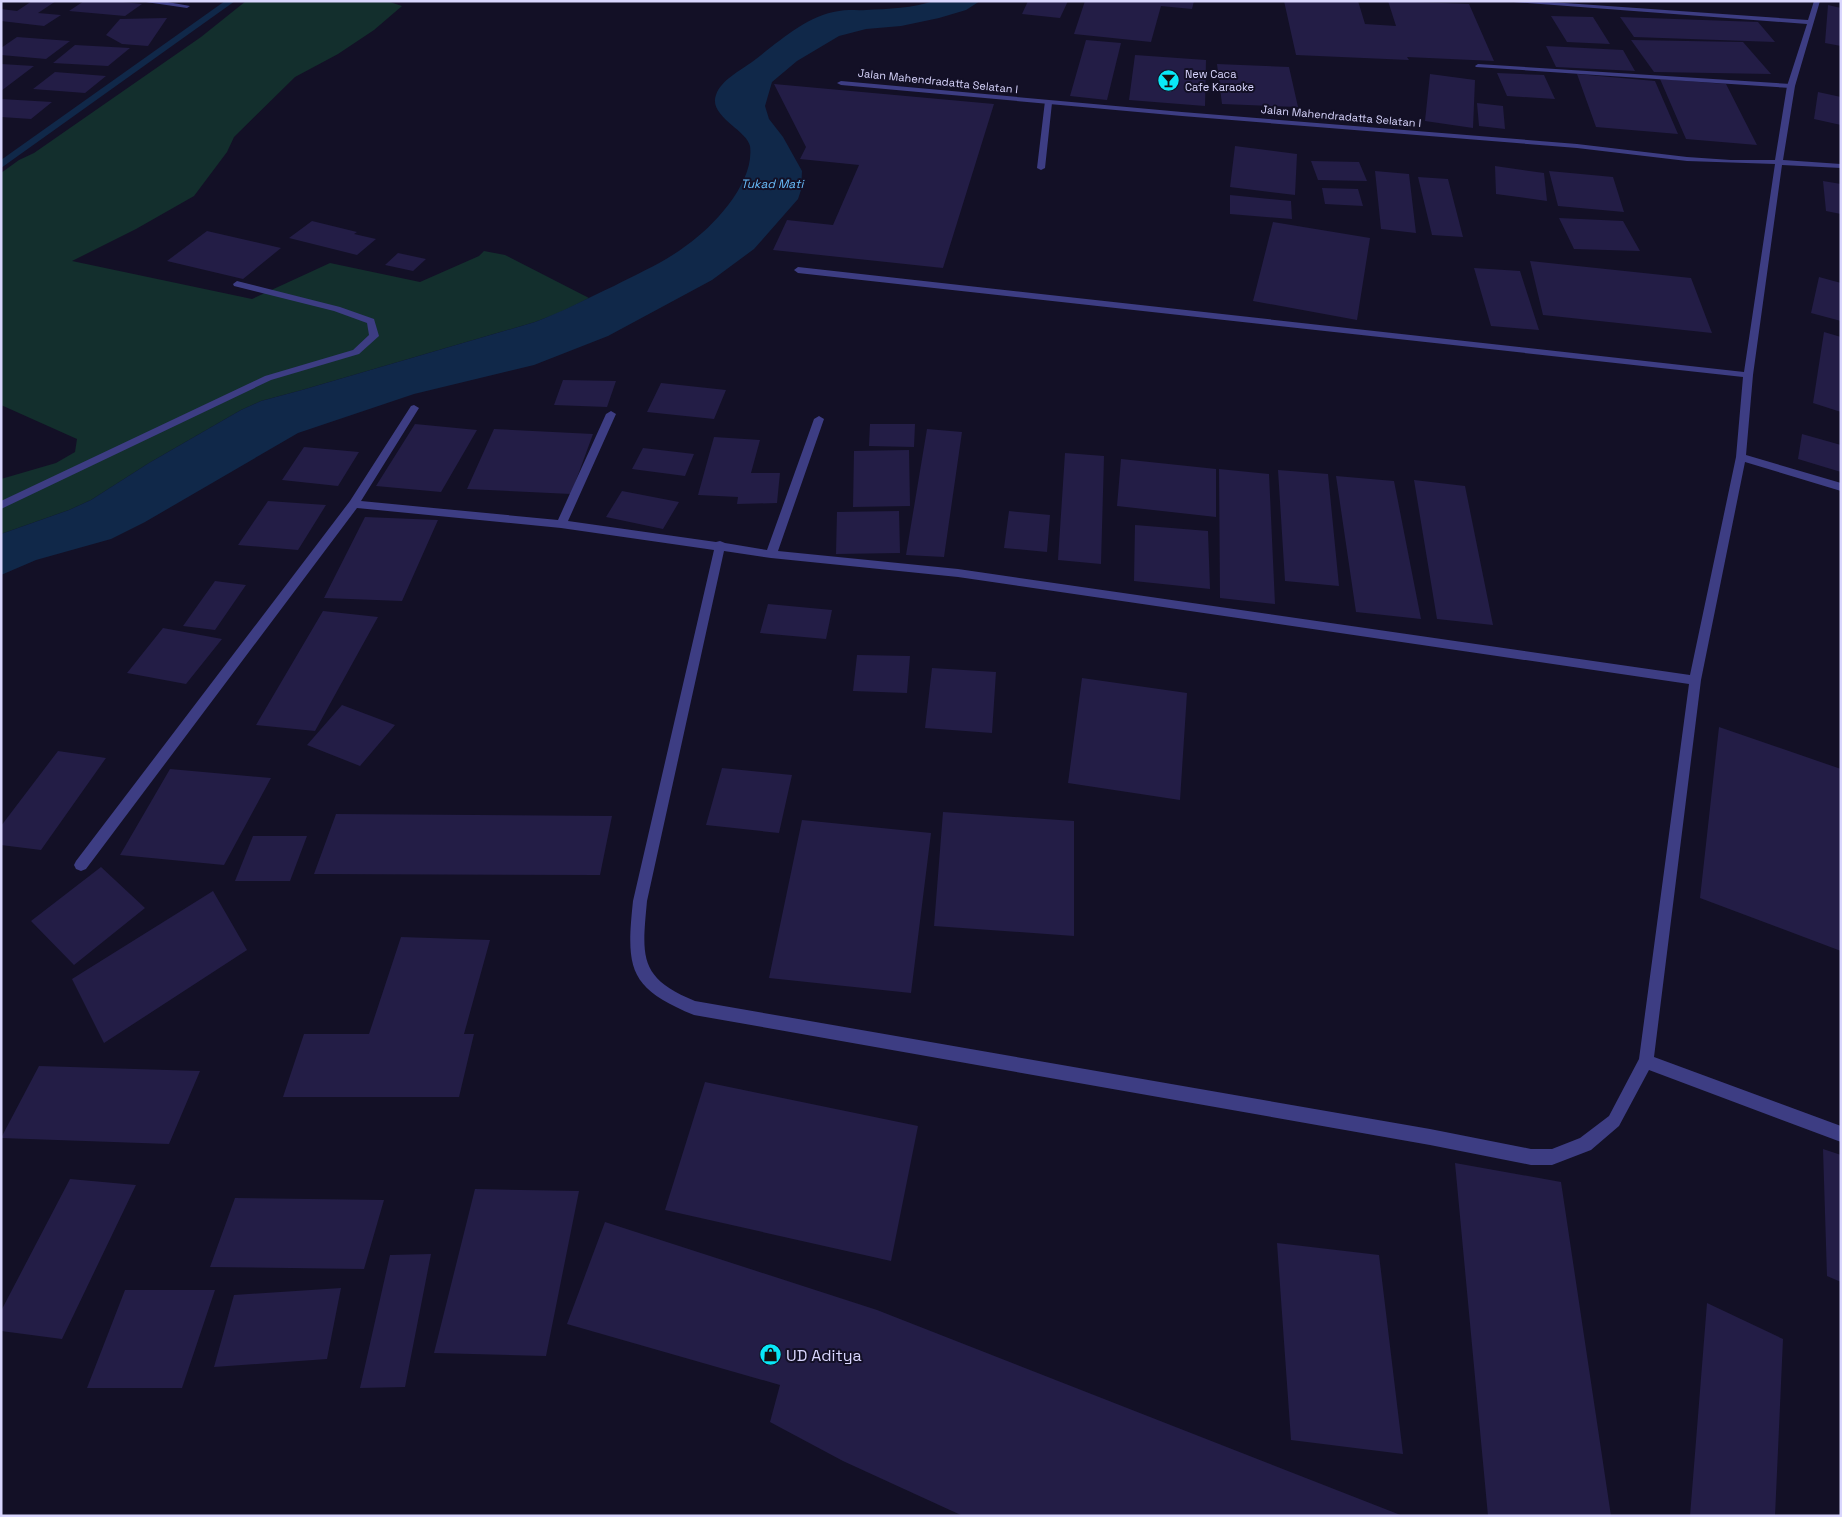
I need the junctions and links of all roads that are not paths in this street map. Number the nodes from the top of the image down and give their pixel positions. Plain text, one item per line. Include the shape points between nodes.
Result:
1 (142, 1) edge
2 (1504, 1) edge
3 (1817, 1) edge
4 (186, 6) dead end
5 (1810, 22) junction
6 (1478, 66) dead end
7 (840, 83) dead end
8 (1791, 86) junction
9 (1048, 103) junction
10 (1779, 162) junction
11 (1841, 166) edge
12 (1041, 168) dead end
13 (798, 270) dead end
14 (237, 284) dead end
15 (1748, 375) junction
16 (414, 408) dead end
17 (611, 414) dead end
18 (819, 420) dead end
19 (1741, 457) junction
20 (1841, 487) edge
21 (354, 504) junction
22 (1, 505) edge
23 (561, 524) junction
24 (720, 546) junction
25 (771, 554) junction
26 (1695, 680) junction
27 (81, 865) dead end
28 (1646, 1061) junction
29 (1841, 1134) edge

1 - 4 street
2 - 5 street
3 - 5 street
5 - 8 street
6 - 8 street
7 - 9 street, Jalan Mahendradatta Selatan I
8 - 10 street
9 - 10 street, Jalan Mahendradatta Selatan I via 1567,146 1686,159
9 - 12 street
10 - 11 street, Jalan Mahendradatta Selatan I
10 - 15 street
13 - 15 street
14 - 22 street via 337,309 371,321 374,336 356,352 268,378
15 - 19 street
16 - 21 street
17 - 23 street
18 - 25 street
19 - 20 street
19 - 26 street
21 - 23 street
21 - 27 street
23 - 24 street
24 - 25 street
24 - 28 street via 640,901 636,953 643,975 662,994 694,1008 1531,1157 1552,1157 1585,1144 1614,1120
25 - 26 street via 958,573
26 - 28 street
28 - 29 street

